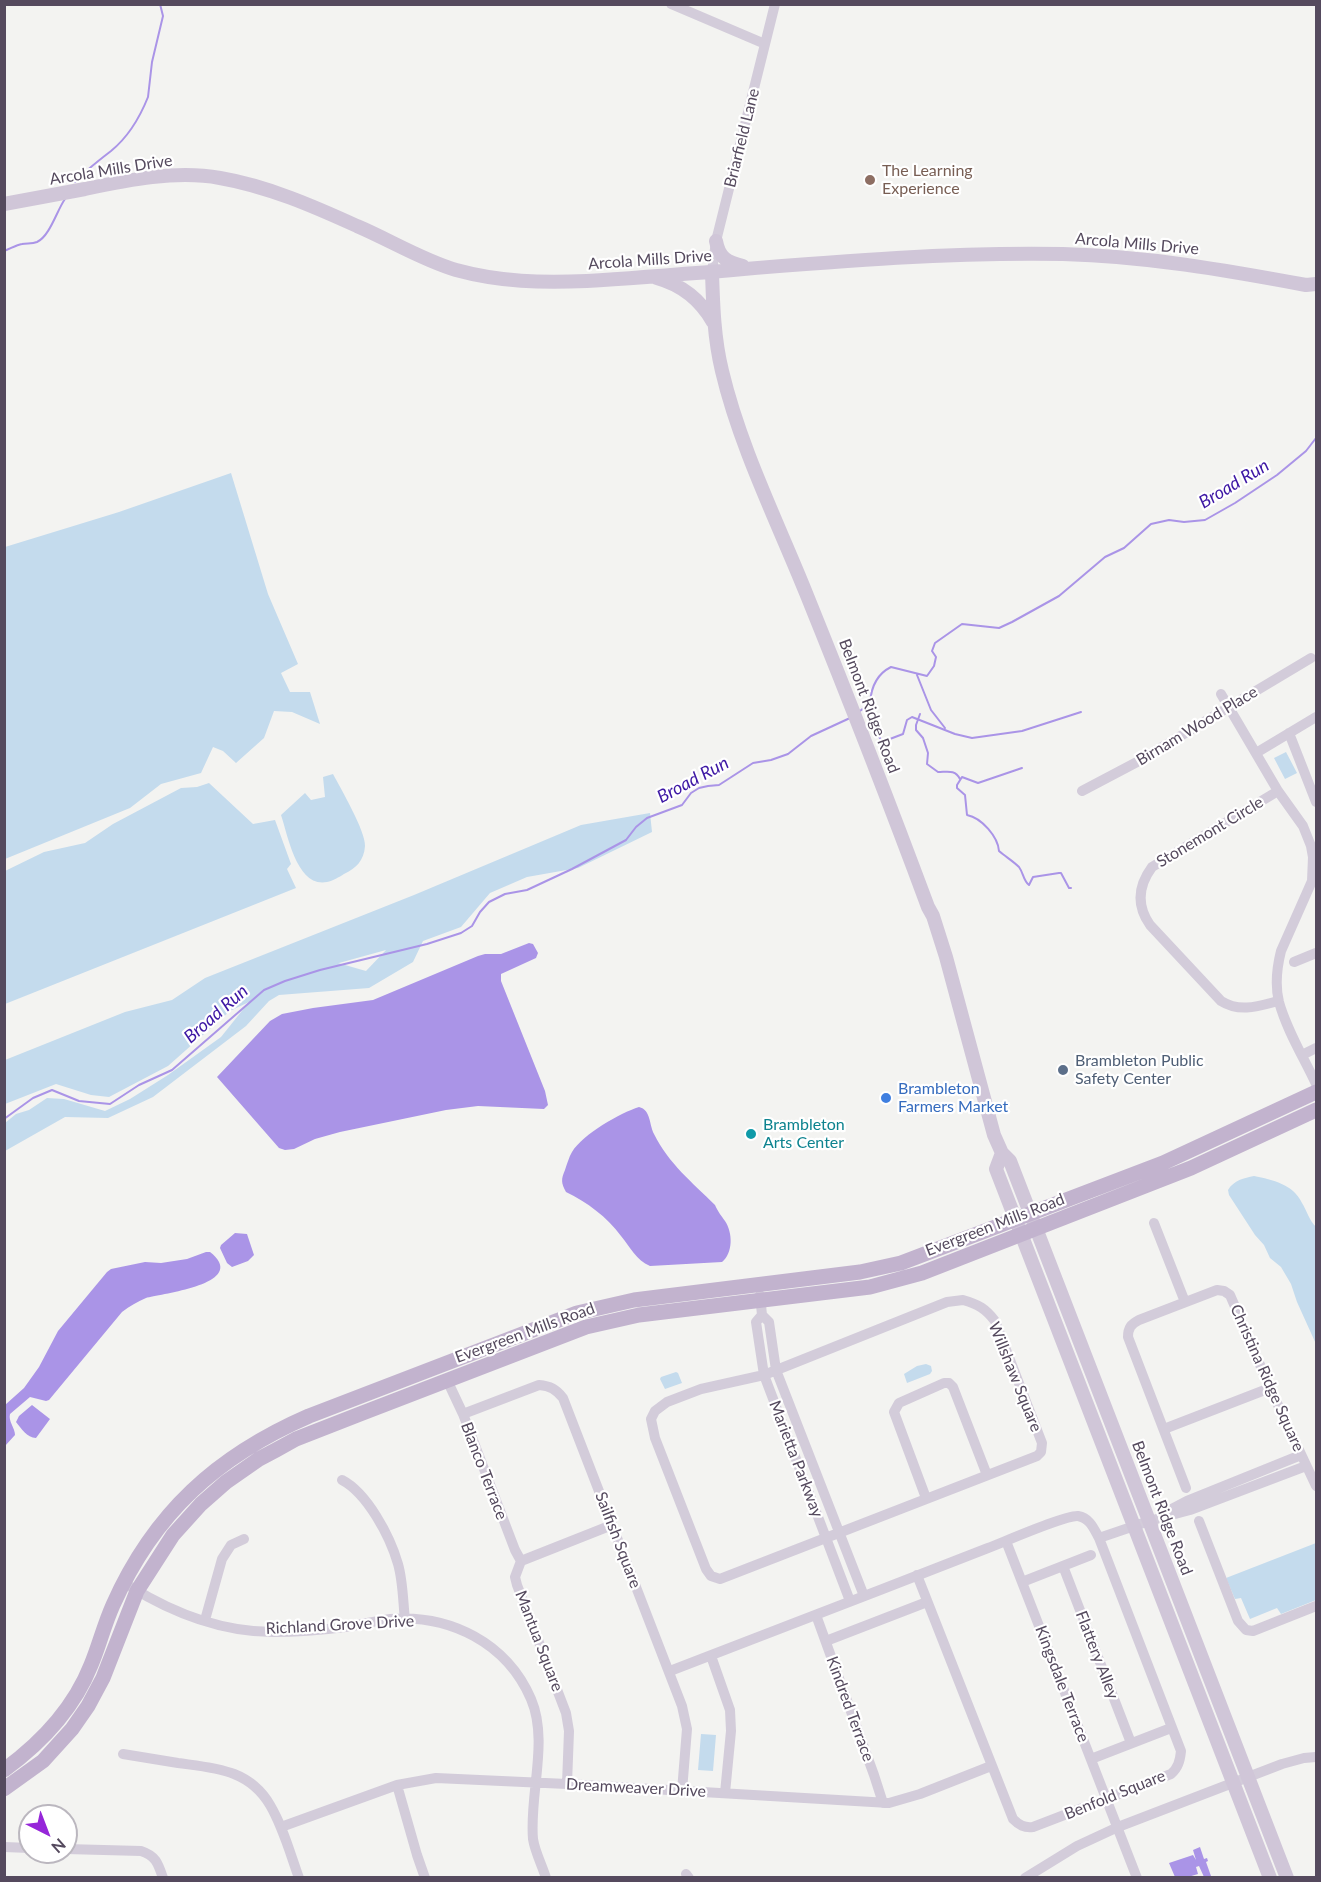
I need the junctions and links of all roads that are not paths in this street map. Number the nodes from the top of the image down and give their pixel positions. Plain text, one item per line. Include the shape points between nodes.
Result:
1 (671, 4) edge
2 (774, 4) edge
3 (765, 44) junction
4 (4, 204) edge
5 (716, 241) junction
6 (753, 269) junction
7 (711, 272) junction
8 (652, 277) junction
9 (1317, 284) edge
10 (714, 323) junction
11 (1311, 658) dead end
12 (1221, 694) dead end
13 (1229, 708) junction
14 (1317, 717) edge
15 (1289, 734) junction
16 (1256, 753) junction
17 (1082, 791) dead end
18 (1278, 791) junction
19 (1317, 802) edge
20 (1314, 882) edge
21 (1317, 953) edge
22 (1294, 962) dead end
23 (1278, 1001) junction
24 (1317, 1048) edge
25 (1302, 1055) junction
26 (1317, 1084) edge
27 (1317, 1092) edge
28 (1317, 1110) edge
29 (1002, 1154) junction
30 (1031, 1214) junction
31 (1154, 1223) dead end
32 (1025, 1227) junction
33 (758, 1284) junction
34 (1185, 1302) junction
35 (761, 1308) junction
36 (776, 1370) junction
37 (764, 1376) junction
38 (447, 1380) junction
39 (1270, 1388) junction
40 (463, 1414) junction
41 (1164, 1429) junction
42 (1304, 1460) junction
43 (987, 1475) junction
44 (342, 1479) dead end
45 (1317, 1486) edge
46 (1186, 1488) dead end
47 (926, 1498) junction
48 (1149, 1521) junction
49 (1199, 1521) dead end
50 (612, 1525) junction
51 (1134, 1527) junction
52 (838, 1533) junction
53 (826, 1538) junction
54 (1099, 1538) junction
55 (244, 1539) dead end
56 (1006, 1541) junction
57 (1091, 1555) dead end
58 (521, 1561) junction
59 (1063, 1566) junction
60 (917, 1575) junction
61 (1022, 1582) junction
62 (130, 1587) junction
63 (864, 1596) junction
64 (850, 1601) junction
65 (927, 1602) junction
66 (1317, 1606) edge
67 (816, 1615) junction
68 (205, 1620) junction
69 (405, 1620) junction
70 (826, 1641) junction
71 (711, 1656) junction
72 (670, 1671) junction
73 (1171, 1728) junction
74 (1131, 1743) junction
75 (123, 1754) dead end
76 (1317, 1757) edge
77 (1091, 1759) junction
78 (992, 1766) junction
79 (4, 1770) edge
80 (1248, 1778) junction
81 (536, 1782) junction
82 (1234, 1783) junction
83 (567, 1784) junction
84 (397, 1785) junction
85 (4, 1789) edge
86 (682, 1791) junction
87 (725, 1793) junction
88 (1107, 1800) junction
89 (883, 1803) junction
90 (281, 1827) junction
91 (1118, 1827) junction
92 (78, 1849) edge
93 (164, 1878) edge
94 (299, 1878) edge
95 (425, 1878) edge
96 (546, 1878) edge
97 (1025, 1878) edge
98 (1137, 1878) edge
99 (1270, 1878) edge
100 (1287, 1878) edge

1 - 3 street
2 - 3 street, Briarfield Lane
3 - 5 street, Briarfield Lane
4 - 8 street, Arcola Mills Drive via 152,178 217,177 288,197 421,256 486,277 552,283
5 - 6 street via 724,259
5 - 7 street, Briarfield Lane
6 - 7 street, Arcola Mills Drive
6 - 9 street, Arcola Mills Drive via 885,259 1063,254 1153,260
7 - 8 street, Arcola Mills Drive
7 - 10 street, Belmont Ridge Road
8 - 10 street via 691,294
10 - 29 street, Belmont Ridge Road via 735,415 940,937 988,1117
11 - 13 street, Birnam Wood Place
12 - 13 street
13 - 16 street
13 - 17 street, Birnam Wood Place
14 - 15 street
15 - 16 street
15 - 19 street
16 - 18 street
18 - 20 street via 1307,835
18 - 23 street, Stonemont Circle via 1152,867 1139,895 1150,925 1221,1001 1245,1008
20 - 23 street via 1281,951
21 - 22 street
23 - 25 street
24 - 25 street
25 - 26 street
27 - 30 main road, Evergreen Mills Road via 1163,1163
28 - 32 main road, Evergreen Mills Road via 1191,1168
29 - 30 street, Belmont Ridge Road via 1010,1161
29 - 32 street, Belmont Ridge Road via 996,1169
30 - 32 main road, Evergreen Mills Road
31 - 34 street
32 - 33 main road, Evergreen Mills Road via 860,1272
32 - 35 main road, Evergreen Mills Road via 922,1273
32 - 48 street, Belmont Ridge Road
32 - 51 street, Belmont Ridge Road
33 - 35 street, Marietta Parkway
33 - 62 main road, Evergreen Mills Road via 634,1300 577,1313 279,1430 228,1461 182,1502 149,1542
34 - 39 street, Christina Ridge Square via 1218,1290 1230,1295
34 - 41 street, Christina Ridge Square via 1138,1320 1128,1331
35 - 36 street, Marietta Parkway via 769,1322
35 - 37 street, Marietta Parkway via 756,1322
35 - 38 main road, Evergreen Mills Road via 639,1315 605,1322
36 - 37 street, Willshaw Square
36 - 43 street, Willshaw Square via 947,1302 976,1303 995,1321 1042,1446 1037,1456
36 - 52 street, Marietta Parkway
37 - 53 street, Marietta Parkway
37 - 53 street, Willshaw Square via 701,1389 660,1406 651,1425 664,1460 706,1569 715,1578
38 - 40 street, Blanco Terrace
38 - 62 main road, Evergreen Mills Road via 297,1439 259,1459 226,1482 191,1515
39 - 41 street
39 - 42 street, Christina Ridge Square
40 - 50 street, Sailfish Square via 539,1385 557,1390
40 - 58 street, Blanco Terrace
41 - 46 street, Christina Ridge Square
42 - 45 street, Christina Ridge Square
42 - 48 street via 1187,1501
43 - 47 street, Willshaw Square
43 - 47 street via 953,1387 944,1383 899,1403 894,1412
44 - 69 street via 353,1485 391,1544 399,1566
47 - 52 street, Willshaw Square
48 - 51 street
48 - 80 street, Belmont Ridge Road
49 - 66 street via 1238,1620 1246,1630
50 - 58 street
50 - 72 street, Sailfish Square
51 - 54 street
51 - 82 street, Belmont Ridge Road
52 - 53 street, Willshaw Square
52 - 63 street, Marietta Parkway
53 - 64 street, Marietta Parkway
54 - 56 street, Benfold Square via 1093,1526 1079,1516
54 - 73 street, Benfold Square
55 - 68 street via 231,1545 222,1559
56 - 60 street, Benfold Square
56 - 61 street, Kingsdale Terrace
57 - 59 street
58 - 83 street, Mantua Square via 517,1585 568,1722
59 - 61 street
59 - 74 street, Flattery Alley
60 - 63 street, Benfold Square
60 - 65 street, Benfold Square
61 - 77 street, Kingsdale Terrace
62 - 68 street, Richland Grove Drive via 172,1610
62 - 79 main road, Evergreen Mills Road via 113,1606 90,1667 71,1703 39,1741
62 - 85 main road, Evergreen Mills Road via 103,1678 88,1706 51,1752
63 - 64 street, Benfold Square
64 - 67 street, Benfold Square
65 - 70 street
65 - 78 street, Benfold Square
67 - 70 street, Kindred Terrace
67 - 71 street, Benfold Square
68 - 69 street, Richland Grove Drive via 271,1632
69 - 81 street, Richland Grove Drive via 423,1620 469,1632 508,1662 532,1702 538,1738
70 - 89 street, Kindred Terrace
71 - 72 street, Benfold Square
71 - 87 street via 730,1710
72 - 86 street, Sailfish Square via 687,1729
73 - 74 street
73 - 88 street, Benfold Square via 1181,1752 1175,1771
74 - 77 street
75 - 90 street via 223,1769 241,1776 261,1792
76 - 80 street via 1282,1764
77 - 88 street, Kingsdale Terrace
78 - 88 street, Benfold Square via 1012,1819 1022,1826 1034,1827
78 - 89 street, Dreamweaver Drive via 902,1800
80 - 82 street
80 - 100 street, Belmont Ridge Road
81 - 83 street, Dreamweaver Drive
81 - 84 street, Dreamweaver Drive via 436,1778
81 - 96 street, Richland Grove Drive via 533,1840
82 - 91 street
82 - 99 street, Belmont Ridge Road
83 - 86 street, Dreamweaver Drive
84 - 90 street, Dreamweaver Drive
84 - 95 street
86 - 87 street, Dreamweaver Drive
87 - 89 street, Dreamweaver Drive
88 - 91 street, Kingsdale Terrace
90 - 94 street
91 - 97 street via 1077,1846
91 - 98 street, Kingsdale Terrace
92 - 93 street via 141,1851 152,1855

